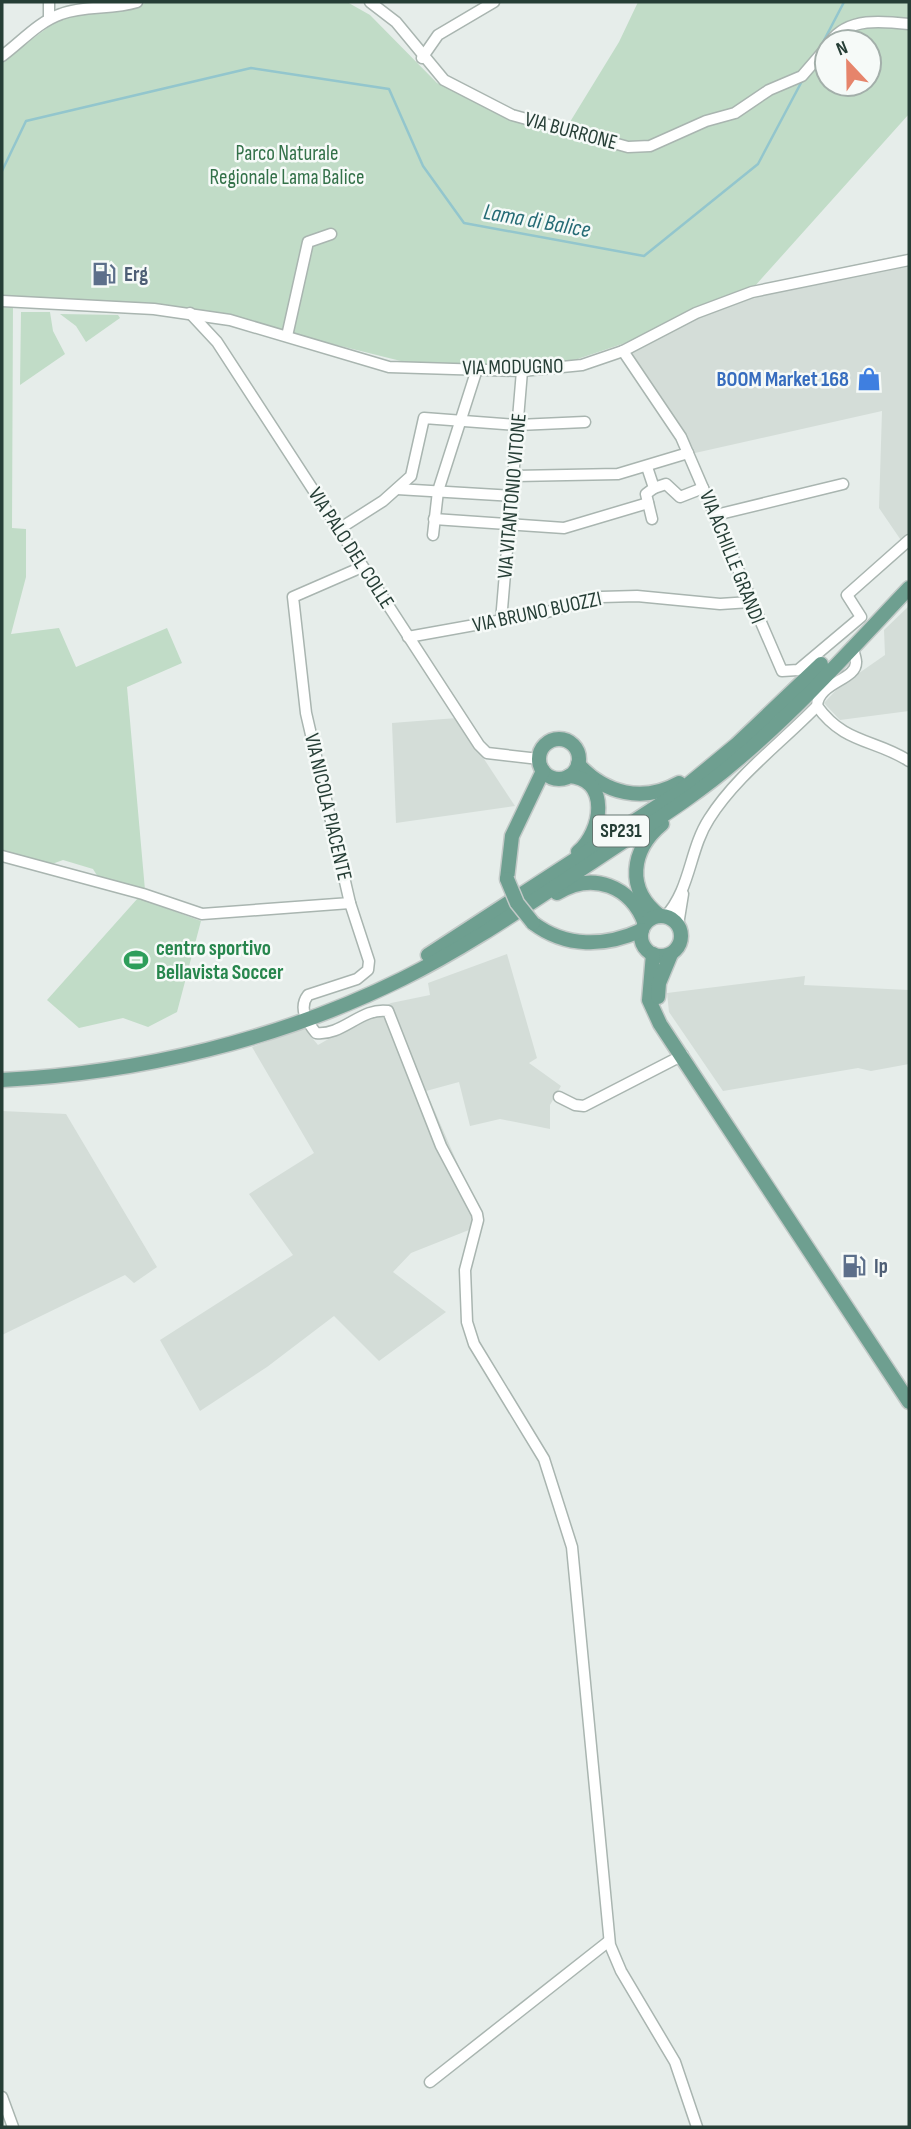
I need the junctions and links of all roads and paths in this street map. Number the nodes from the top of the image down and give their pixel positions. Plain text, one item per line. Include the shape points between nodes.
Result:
1 (49, 2) edge
2 (137, 2) edge
3 (370, 2) edge
4 (494, 2) edge
5 (49, 19) junction
6 (909, 24) edge
7 (846, 28) edge
8 (2, 56) edge
9 (422, 58) junction
10 (813, 63) edge
11 (331, 234) dead end
12 (909, 263) edge
13 (2, 301) edge
14 (190, 313) junction
15 (219, 318) junction
16 (287, 336) junction
17 (217, 342) junction
18 (623, 351) junction
19 (477, 369) junction
20 (522, 371) junction
21 (460, 421) junction
22 (584, 422) dead end
23 (518, 425) junction
24 (688, 453) junction
25 (647, 467) junction
26 (515, 476) junction
27 (843, 484) dead end
28 (654, 488) junction
29 (704, 488) junction
30 (397, 489) junction
31 (438, 491) junction
32 (513, 496) junction
33 (648, 503) junction
34 (716, 515) junction
35 (434, 519) junction
36 (652, 519) dead end
37 (511, 526) junction
38 (339, 529) junction
39 (433, 535) dead end
40 (909, 540) edge
41 (362, 567) junction
42 (909, 587) edge
43 (750, 602) junction
44 (501, 621) junction
45 (408, 637) junction
46 (834, 643) junction
47 (852, 646) junction
48 (828, 657) junction
49 (811, 688) junction
50 (787, 697) junction
51 (817, 706) junction
52 (909, 761) edge
53 (543, 764) junction
54 (573, 770) junction
55 (2, 856) edge
56 (683, 891) junction
57 (350, 903) junction
58 (662, 916) junction
59 (678, 925) junction
60 (644, 927) junction
61 (457, 937) junction
62 (610, 941) junction
63 (650, 952) junction
64 (671, 954) junction
65 (434, 962) junction
66 (305, 1018) junction
67 (666, 1029) junction
68 (683, 1055) junction
69 (2, 1080) edge
70 (559, 1097) dead end
71 (909, 1402) edge
72 (609, 1941) junction
73 (430, 2082) dead end
74 (2, 2097) edge
75 (13, 2127) edge
76 (697, 2127) edge

1 - 5 street
2 - 5 street
3 - 9 street, VIA BURRONE via 396,22
4 - 9 street via 438,35
5 - 8 street
6 - 7 street via 862,23
9 - 10 street, VIA BURRONE via 444,80 512,115 628,147 650,146 735,113 769,90 802,76
11 - 16 street via 308,242
12 - 18 street, VIA MODUGNO via 726,299
13 - 14 street, VIA MODUGNO
14 - 15 street, VIA MODUGNO
14 - 17 street, VIA PALO DEL COLLE
15 - 16 street, VIA MODUGNO
15 - 17 street via 211,325
16 - 19 street, VIA MODUGNO via 389,367
17 - 38 street, VIA PALO DEL COLLE
18 - 20 street, VIA MODUGNO via 582,365
18 - 24 street, VIA ACHILLE GRANDI
19 - 20 street, VIA MODUGNO
19 - 21 street
20 - 23 street, VIA VITANTONIO VITONE
21 - 23 street
21 - 30 street via 424,418 411,476
21 - 31 street
22 - 23 street
23 - 26 street, VIA VITANTONIO VITONE
24 - 25 street
24 - 29 street, VIA ACHILLE GRANDI
25 - 26 street via 618,474
25 - 28 street
26 - 32 street, VIA VITANTONIO VITONE
27 - 34 street
28 - 29 street via 666,484 681,497
28 - 33 street via 646,494
29 - 34 street, VIA ACHILLE GRANDI
30 - 31 street
30 - 38 street
31 - 32 street
31 - 35 street
32 - 37 street, VIA VITANTONIO VITONE
33 - 36 street
33 - 37 street via 564,528
34 - 43 street, VIA ACHILLE GRANDI
35 - 37 street
35 - 39 street
37 - 44 street, VIA VITANTONIO VITONE
38 - 41 street, VIA PALO DEL COLLE
40 - 46 street, VIA ACHILLE GRANDI via 847,595 861,617
41 - 45 street, VIA PALO DEL COLLE
41 - 57 street, VIA NICOLA PIACENTE via 293,597 306,713
42 - 47 main road, SP231
42 - 48 main road, SP231
43 - 44 street, VIA BRUNO BUOZZI via 601,597
43 - 46 street, VIA ACHILLE GRANDI via 782,671 799,670
44 - 45 street, VIA BRUNO BUOZZI
45 - 53 street, VIA PALO DEL COLLE via 487,753
46 - 48 street
47 - 49 main road, SP231
47 - 51 street via 856,666 820,695
48 - 50 main road, SP231
49 - 58 main road via 753,753 644,842 635,877 644,901
49 - 65 main road, SP231 via 760,740 697,792
50 - 54 main road via 679,783 660,792 613,789
50 - 61 main road, SP231 via 679,792
51 - 52 street via 858,741
51 - 56 street via 710,817 695,847
53 - 54 main road
53 - 54 main road via 549,741 562,739 577,751
53 - 62 main road, bridge via 512,836 507,879 517,903 533,923 566,941
54 - 61 main road via 589,783 598,801 600,814 588,844
55 - 57 street, VIA NICOLA PIACENTE via 202,914
56 - 58 street
56 - 59 street
57 - 66 street via 368,970 353,981 308,995
58 - 59 main road
58 - 60 main road
59 - 64 main road via 681,938
60 - 62 main road
60 - 63 main road via 642,941
60 - 65 main road via 635,903 622,890 587,883 562,890 478,944
61 - 66 main road, SP231
62 - 63 main road
63 - 64 main road
63 - 67 main road via 649,1000
64 - 67 main road via 658,993
65 - 66 main road, SP231 via 351,1002
66 - 69 main road, SP231 via 170,1058 73,1075
66 - 72 street via 316,1032 328,1034 376,1009 388,1011 442,1146 477,1214 465,1270 467,1322 474,1344 544,1459 572,1547
67 - 68 main road
68 - 70 street via 584,1106
68 - 71 main road
72 - 73 street
72 - 76 street via 621,1971 675,2062
74 - 75 street

